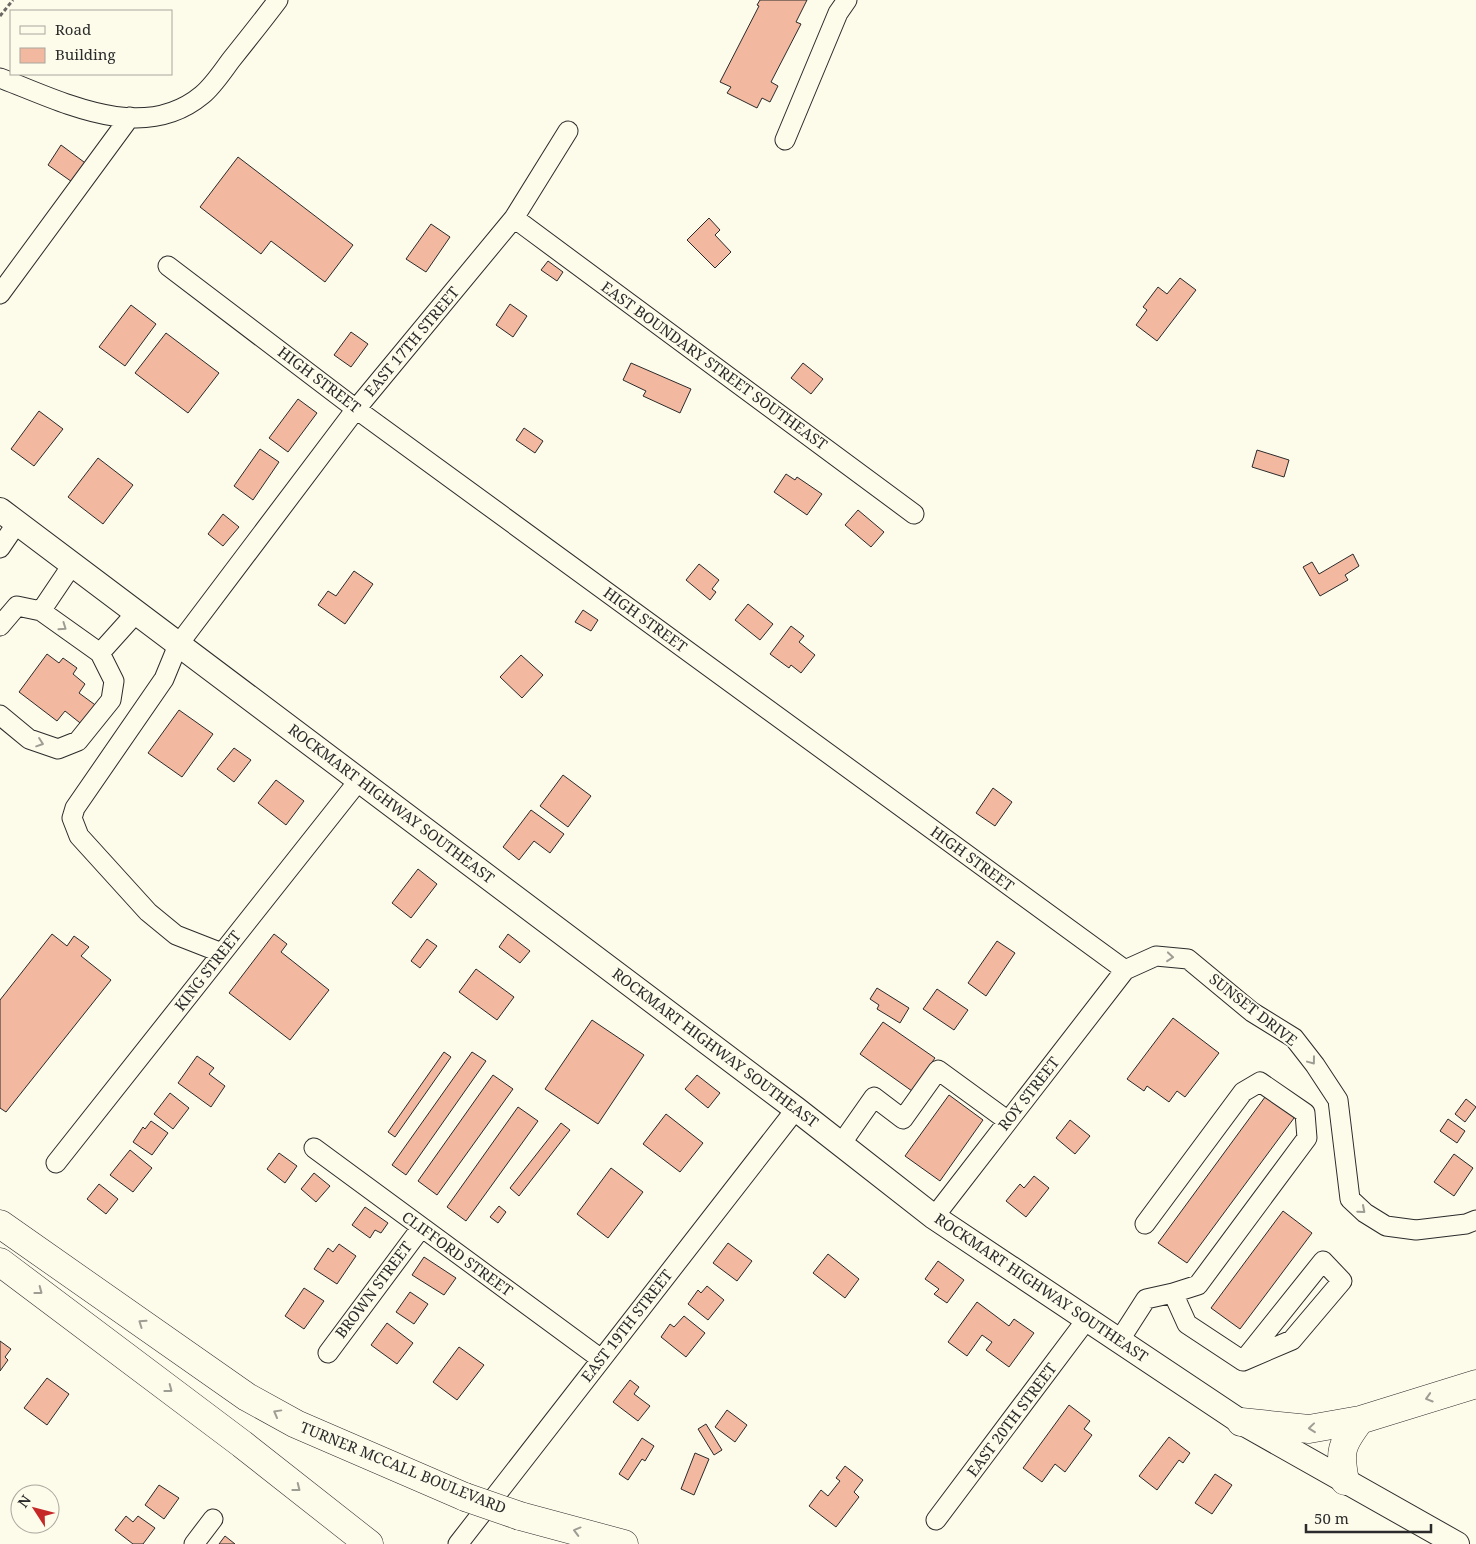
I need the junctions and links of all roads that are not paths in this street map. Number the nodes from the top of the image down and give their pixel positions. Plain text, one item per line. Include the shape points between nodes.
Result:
1 (278, 0) edge
2 (847, 0) edge
3 (0, 78) edge
4 (130, 118) junction
5 (568, 131) dead end
6 (785, 140) dead end
7 (514, 218) junction
8 (168, 266) dead end
9 (0, 294) edge
10 (356, 408) junction
11 (914, 514) dead end
12 (8, 517) edge
13 (0, 548) edge
14 (72, 565) junction
15 (41, 611) junction
16 (136, 613) junction
17 (0, 626) edge
18 (178, 645) junction
19 (100, 653) junction
20 (0, 715) edge
21 (360, 779) junction
22 (222, 953) junction
23 (1125, 970) junction
24 (796, 1109) junction
25 (1008, 1121) junction
26 (841, 1144) junction
27 (314, 1148) dead end
28 (56, 1162) dead end
29 (934, 1217) junction
30 (1476, 1220) edge
31 (0, 1224) edge
32 (1145, 1224) dead end
33 (420, 1228) junction
34 (0, 1262) edge
35 (1173, 1294) junction
36 (1087, 1319) junction
37 (1119, 1341) junction
38 (328, 1353) dead end
39 (601, 1359) junction
40 (1243, 1361) junction
41 (1476, 1384) edge
42 (1360, 1420) junction
43 (1241, 1422) junction
44 (1346, 1481) junction
45 (213, 1519) dead end
46 (936, 1520) dead end
47 (194, 1544) edge
48 (369, 1544) edge
49 (458, 1544) edge
50 (624, 1544) edge
51 (1457, 1544) edge

1 - 4 street via 202,95 177,111 148,118
2 - 6 street via 838,13
3 - 4 street via 74,106
4 - 9 street
5 - 7 street, EAST 17TH STREET
7 - 10 street, EAST 17TH STREET
7 - 11 street, EAST BOUNDARY STREET SOUTHEAST
8 - 10 street, HIGH STREET
10 - 18 street, EAST 17TH STREET
10 - 23 street, HIGH STREET
12 - 13 street
12 - 14 main road, ROCKMART HIGHWAY SOUTHEAST
14 - 15 street
14 - 16 main road, ROCKMART HIGHWAY SOUTHEAST
15 - 17 street via 17,606
15 -> 19 street
16 - 18 main road, ROCKMART HIGHWAY SOUTHEAST
16 - 19 street
18 - 21 main road, ROCKMART HIGHWAY SOUTHEAST
18 - 22 street, EAST 17TH STREET via 164,679 75,808 72,818 78,836 153,917 176,935
20 -> 19 street via 29,739 58,749 78,741 111,700 114,681
21 - 22 street, KING STREET
21 - 24 main road, ROCKMART HIGHWAY SOUTHEAST
22 - 28 street, KING STREET
23 - 25 street, ROY STREET
23 -> 30 street, SUNSET DRIVE via 1156,956 1188,958 1252,1012 1294,1038 1338,1100 1350,1199 1365,1213 1386,1226 1416,1230
24 - 26 main road, ROCKMART HIGHWAY SOUTHEAST
24 - 39 street, EAST 19TH STREET
25 - 26 street via 938,1070 903,1119 874,1097
25 - 29 street, ROY STREET
26 - 29 main road, ROCKMART HIGHWAY SOUTHEAST
27 - 33 street, CLIFFORD STREET
29 - 36 main road, ROCKMART HIGHWAY SOUTHEAST
50 -> 31 highway, TURNER MCCALL BOULEVARD, bridge via 520,1516 465,1497 304,1427 247,1397
32 - 35 street via 1242,1092 1260,1082 1305,1113 1307,1138 1198,1285
33 - 38 street, BROWN STREET
33 - 39 street, CLIFFORD STREET
34 -> 48 highway
35 - 37 street via 1146,1299
35 - 40 street via 1187,1324
36 - 37 main road, ROCKMART HIGHWAY SOUTHEAST
36 - 46 street, EAST 20TH STREET
37 - 43 main road, ROCKMART HIGHWAY SOUTHEAST
39 - 49 street, EAST 19TH STREET
40 - 40 street via 1310,1277 1323,1261 1342,1281 1292,1340
41 -> 42 highway
42 -> 43 highway via 1309,1429
42 - 44 highway via 1347,1437 1340,1456
43 - 44 main road, ROCKMART HIGHWAY SOUTHEAST
44 - 51 main road, ROCKMART HIGHWAY SOUTHEAST
45 - 47 street

